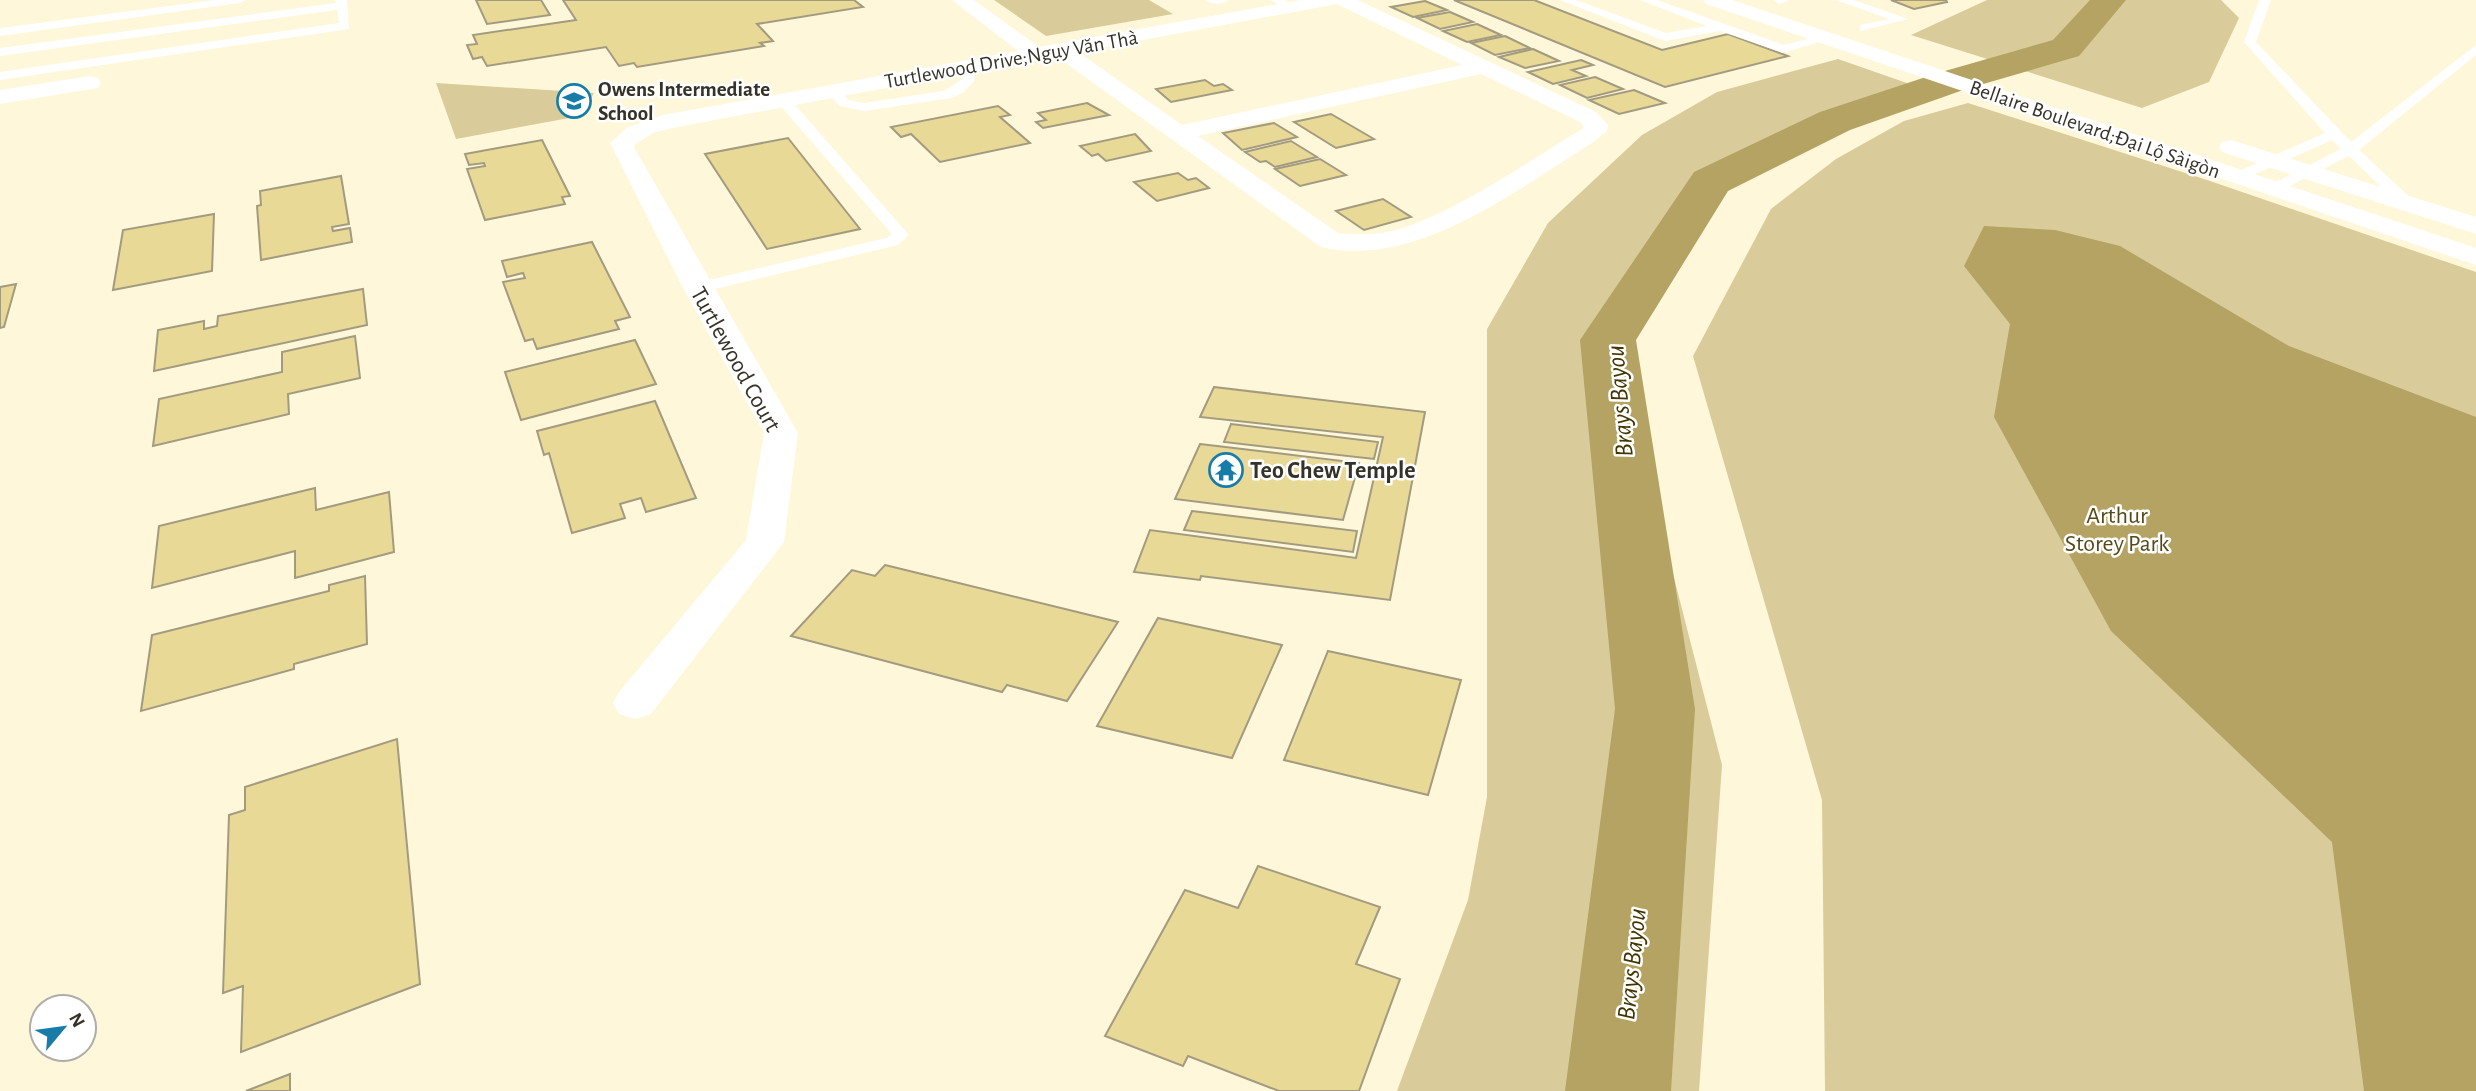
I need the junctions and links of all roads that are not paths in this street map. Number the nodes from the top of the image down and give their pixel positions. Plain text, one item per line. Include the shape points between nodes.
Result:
1 (240, 0) edge
2 (962, 0) edge
3 (1212, 0) edge
4 (1222, 0) edge
5 (1332, 0) edge
6 (1343, 0) edge
7 (1566, 0) edge
8 (1646, 0) edge
9 (1713, 0) edge
10 (1780, 0) edge
11 (1842, 0) edge
12 (2265, 0) edge
13 (341, 3) edge
14 (1283, 4) edge
15 (1804, 9) dead end
16 (1840, 21) dead end
17 (1721, 27) junction
18 (1864, 28) junction
19 (0, 32) edge
20 (1826, 38) junction
21 (2476, 49) edge
22 (1895, 50) junction
23 (0, 52) edge
24 (1035, 54) junction
25 (1071, 57) junction
26 (1483, 67) junction
27 (0, 76) edge
28 (90, 83) dead end
29 (0, 97) edge
30 (783, 100) junction
31 (690, 117) joint
32 (1177, 133) junction
33 (2334, 134) junction
34 (2207, 139) dead end
35 (2352, 149) junction
36 (2273, 161) junction
37 (2308, 172) junction
38 (2237, 177) junction
39 (2273, 189) junction
40 (2409, 205) junction
41 (2476, 226) edge
42 (2476, 257) edge
43 (698, 288) junction
44 (635, 703) dead end

1 - 19 lane
2 - 24 street
3 - 4 lane
5 - 14 street, Turtlewood Drive;Ngụy Văn Thà
6 - 26 street
7 - 17 lane via 1665,37
8 - 17 lane
9 - 20 street, Bellaire Boulevard;Đại Lộ Sàigòn
10 - 15 street
11 - 18 lane via 1902,19
12 - 33 lane via 2250,42
13 - 23 lane
13 - 27 lane via 345,26
14 - 25 street, Turtlewood Drive;Ngụy Văn Thà
16 - 18 street, Bellaire Boulevard;Đại Lộ Sàigòn
17 - 20 lane via 1783,49
18 - 20 street
18 - 22 street, Bellaire Boulevard;Đại Lộ Sàigòn
20 - 22 street, Bellaire Boulevard;Đại Lộ Sàigòn
21 - 35 lane
22 - 38 street, Bellaire Boulevard;Đại Lộ Sàigòn via 2030,107
24 - 25 street, Turtlewood Drive;Ngụy Văn Thà
24 - 30 street, Turtlewood Drive;Ngụy Văn Thà
25 - 32 street
26 - 32 street
26 - 32 street via 1588,117 1596,125 1595,131 1436,226 1373,243 1331,241
28 - 29 street
30 - 31 street, Turtlewood Drive;Ngụy Văn Thà
30 - 43 lane via 901,234 892,242
31 - 43 street, Turtlewood Court via 642,129 622,143
33 - 35 lane
33 - 36 lane
34 - 36 street, Bellaire Boulevard;Đại Lộ Sàigòn
35 - 37 lane
35 - 40 lane
36 - 37 street, Bellaire Boulevard;Đại Lộ Sàigòn
36 - 38 lane
37 - 39 lane
37 - 40 street, Bellaire Boulevard;Đại Lộ Sàigòn
38 - 39 street, Bellaire Boulevard;Đại Lộ Sàigòn
39 - 42 street, Bellaire Boulevard;Đại Lộ Sàigòn
40 - 41 street, Bellaire Boulevard;Đại Lộ Sàigòn
43 - 44 street, Turtlewood Court via 781,433 767,530 765,542

